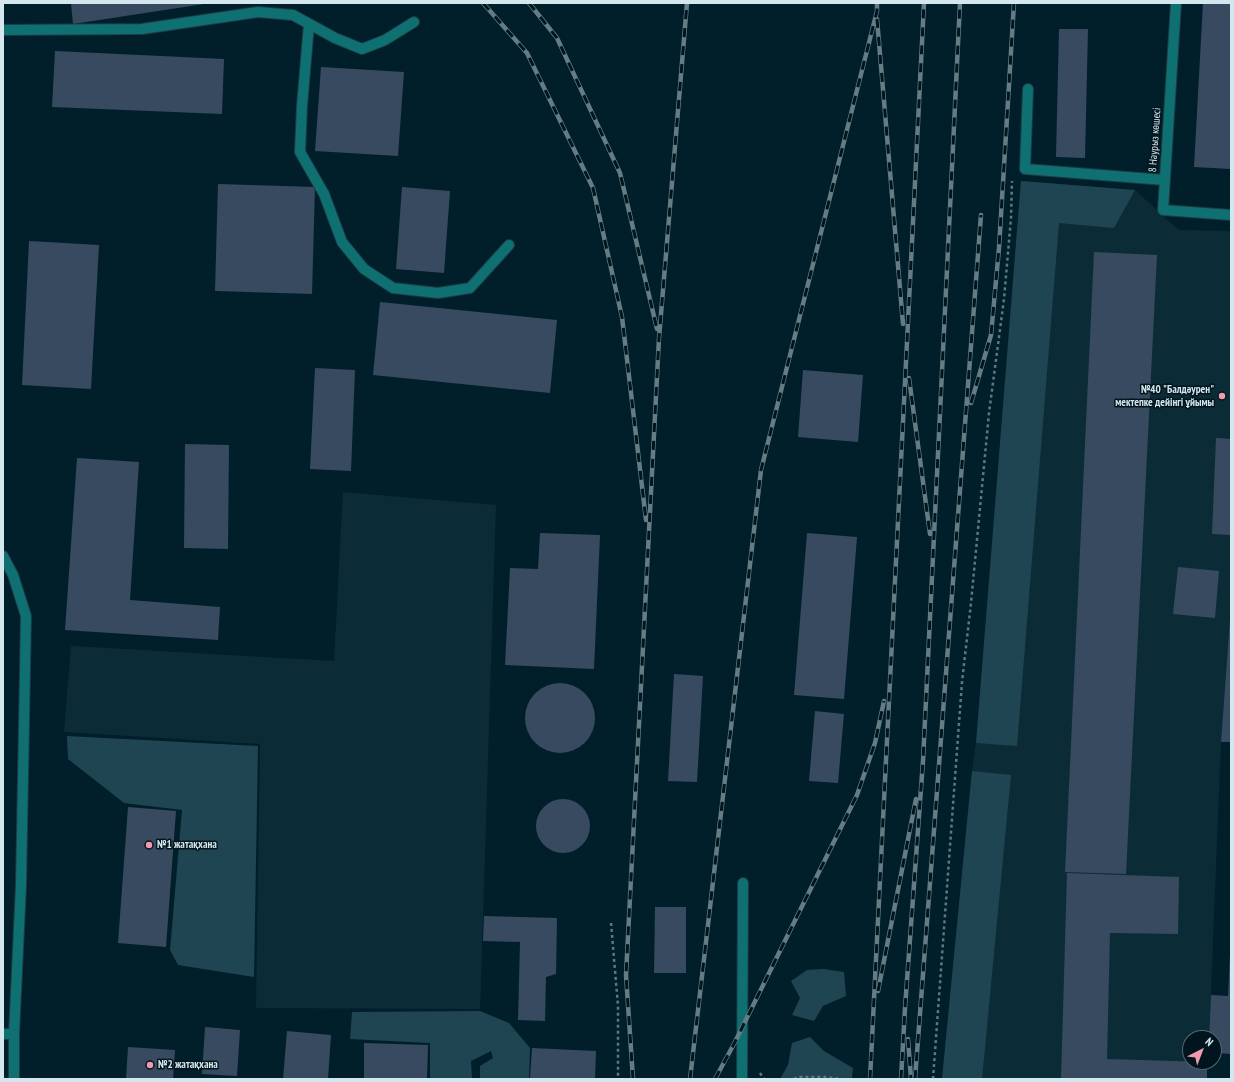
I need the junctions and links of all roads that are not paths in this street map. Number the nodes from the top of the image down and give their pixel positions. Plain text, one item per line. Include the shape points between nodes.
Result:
1 (1176, 3) edge
2 (414, 22) dead end
3 (309, 24) junction
4 (3, 30) edge
5 (1028, 89) dead end
6 (1165, 180) junction
7 (1231, 215) edge
8 (509, 245) dead end
9 (3, 556) edge
10 (743, 883) dead end
11 (3, 1034) edge
12 (14, 1034) junction
13 (14, 1079) edge
14 (742, 1079) edge

1 - 6 street, 8 Наурыз көшесі
2 - 3 street via 385,40 362,49
3 - 4 street via 293,15 258,12 142,29
3 - 8 street via 300,152 324,194 342,242 364,269 393,288 438,293 470,288
5 - 6 street via 1025,169
6 - 7 street, 8 Наурыз көшесі via 1163,210
9 - 12 street via 14,575 26,616 21,885
10 - 14 street
11 - 12 street
12 - 13 street

